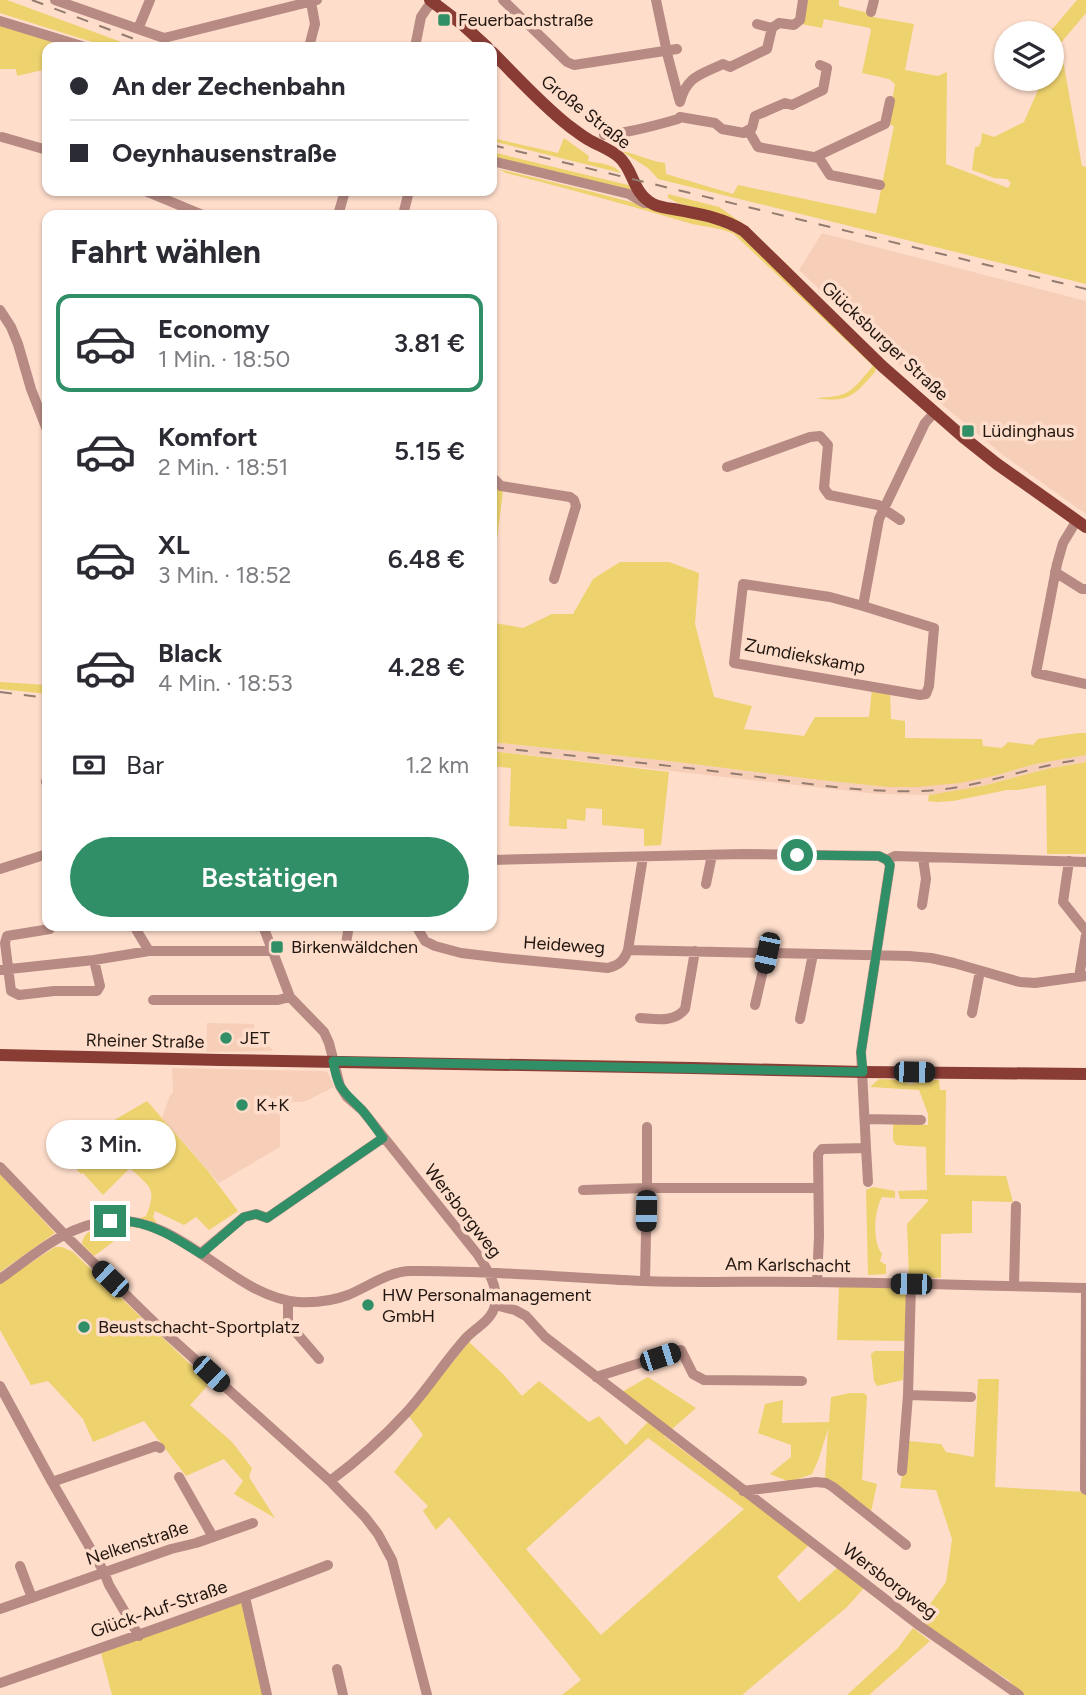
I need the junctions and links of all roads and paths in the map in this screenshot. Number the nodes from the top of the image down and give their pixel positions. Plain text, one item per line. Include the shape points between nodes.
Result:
1 (55, 0) edge
2 (150, 0) edge
3 (503, 0) edge
4 (656, 0) edge
5 (803, 0) edge
6 (874, 0) edge
7 (309, 1) edge
8 (433, 1) edge
9 (871, 12) dead end
10 (0, 21) edge
11 (757, 24) dead end
12 (772, 27) junction
13 (138, 29) junction
14 (69, 42) edge
15 (310, 42) edge
16 (416, 42) edge
17 (482, 42) edge
18 (672, 50) junction
19 (497, 57) edge
20 (820, 65) dead end
21 (890, 100) dead end
22 (680, 102) junction
23 (680, 117) junction
24 (748, 130) junction
25 (604, 135) dead end
26 (2, 137) dead end
27 (42, 149) edge
28 (815, 157) junction
29 (497, 162) edge
30 (880, 185) dead end
31 (163, 196) edge
32 (652, 203) junction
33 (193, 210) edge
34 (1, 313) edge
35 (935, 412) junction
36 (42, 417) edge
37 (727, 467) dead end
38 (497, 482) edge
39 (884, 508) junction
40 (900, 520) dead end
41 (1082, 524) edge
42 (1055, 572) junction
43 (554, 579) dead end
44 (1086, 589) edge
45 (863, 606) junction
46 (1086, 684) edge
47 (712, 855) junction
48 (42, 856) edge
49 (642, 857) junction
50 (923, 858) junction
51 (497, 860) edge
52 (887, 860) junction
53 (1069, 861) junction
54 (1086, 862) edge
55 (0, 869) edge
56 (706, 884) dead end
57 (922, 905) dead end
58 (42, 930) edge
59 (137, 931) edge
60 (265, 931) edge
61 (348, 931) edge
62 (419, 931) edge
63 (1086, 933) edge
64 (345, 949) dead end
65 (628, 950) junction
66 (149, 951) junction
67 (274, 951) junction
68 (695, 951) junction
69 (767, 953) junction
70 (813, 954) junction
71 (875, 955) junction
72 (94, 960) junction
73 (5, 969) edge
74 (980, 971) junction
75 (1083, 977) edge
76 (290, 997) junction
77 (153, 1000) dead end
78 (755, 1005) dead end
79 (972, 1013) dead end
80 (640, 1018) dead end
81 (800, 1019) dead end
82 (0, 1055) edge
83 (333, 1061) junction
84 (863, 1072) junction
85 (1086, 1074) edge
86 (865, 1119) junction
87 (921, 1120) dead end
88 (647, 1127) dead end
89 (383, 1138) junction
90 (866, 1148) junction
91 (0, 1167) edge
92 (868, 1182) dead end
93 (647, 1188) junction
94 (818, 1188) junction
95 (583, 1190) dead end
96 (1016, 1206) dead end
97 (64, 1234) junction
98 (201, 1254) junction
99 (489, 1272) junction
100 (0, 1279) edge
101 (645, 1281) junction
102 (817, 1282) junction
103 (911, 1284) junction
104 (1014, 1286) junction
105 (1086, 1288) edge
106 (288, 1301) junction
107 (495, 1305) junction
108 (319, 1359) dead end
109 (596, 1377) junction
110 (802, 1381) dead end
111 (0, 1386) edge
112 (908, 1395) junction
113 (971, 1397) dead end
114 (160, 1448) dead end
115 (902, 1471) dead end
116 (179, 1477) dead end
117 (330, 1481) junction
118 (52, 1482) junction
119 (1085, 1489) edge
120 (743, 1491) junction
121 (253, 1522) dead end
122 (212, 1537) junction
123 (906, 1545) dead end
124 (328, 1565) dead end
125 (20, 1566) dead end
126 (104, 1572) junction
127 (245, 1597) junction
128 (32, 1598) junction
129 (0, 1609) edge
130 (139, 1636) junction
131 (337, 1669) dead end
132 (0, 1683) edge
133 (267, 1695) edge
134 (343, 1695) edge
135 (427, 1695) edge
136 (1019, 1695) edge

1 - 13 street
2 - 13 street
3 - 18 street via 574,65
4 - 18 street
5 - 12 street via 800,20
6 - 9 street
7 - 13 street via 164,38
7 - 15 street via 315,24
8 - 16 street via 421,17
8 - 17 main road
10 - 14 street
11 - 12 street
12 - 22 street via 767,49 688,81
18 - 22 street
19 - 32 main road, Große Straße via 569,126 619,157 633,183
20 - 24 street via 827,68 824,90 755,116
21 - 28 street via 888,126
22 - 23 street
23 - 24 street via 715,123 722,129
23 - 25 street
24 - 28 street via 758,147
26 - 27 street
28 - 30 street via 830,175
29 - 32 street
31 - 33 street
32 - 35 main road, Glücksburger Straße via 710,216 744,231
34 - 36 street via 18,344
35 - 39 street via 925,423
35 - 41 main road, Glücksburger Straße via 981,452
37 - 39 street via 820,436 828,445 826,494
38 - 43 street via 573,500 576,506
39 - 40 street
39 - 45 street
41 - 42 street via 1063,543
42 - 44 street
42 - 46 street via 1036,673
45 - 45 street, Zumdiekskamp via 743,584 734,663 926,694 934,628
47 - 49 street
47 - 52 street via 879,856
47 - 56 street
48 - 55 street
49 - 51 street
49 - 65 street, Heideweg
50 - 52 street via 895,856
50 - 53 street
50 - 57 street
52 - 71 street via 888,883
53 - 54 street
53 - 63 street, Heideweg via 1063,902
58 - 73 street via 7,936
59 - 66 street
60 - 67 street
61 - 64 street
62 - 65 street, Heideweg via 425,941 461,953 608,968 625,959
63 - 75 street, Heideweg
65 - 68 street, Heideweg
66 - 67 street
66 - 72 street
67 - 76 street
68 - 69 street, Heideweg
68 - 80 street via 685,1009 673,1019
69 - 70 street, Heideweg
69 - 78 street
70 - 71 street, Heideweg
70 - 81 street
71 - 74 street, Heideweg via 931,958
71 - 84 street via 861,1052
72 - 73 street
72 - 73 street via 97,990 19,995 11,991
74 - 75 street, Heideweg via 1035,983
74 - 79 street
76 - 77 street
76 - 83 street, Wersborgweg via 324,1032
82 - 83 main road, Rheiner Straße
83 - 84 main road, Rheiner Straße
83 - 89 street, Wersborgweg via 347,1097
84 - 85 main road, Rheiner Straße
84 - 86 street
86 - 87 street
86 - 90 street
88 - 93 street
89 - 98 street via 267,1218 256,1214 244,1217
89 - 99 street, Wersborgweg
90 - 92 street
90 - 94 street via 822,1149
91 - 97 street
93 - 94 street
93 - 95 street
93 - 101 street
94 - 102 street
96 - 104 street
97 - 98 street via 110,1221 135,1222
97 - 100 street
97 - 117 street via 160,1328
98 - 106 street via 263,1293
99 - 101 street, Am Karlschacht
99 - 106 street, Am Karlschacht via 407,1271 331,1301
99 - 107 street, Wersborgweg
101 - 102 street, Am Karlschacht
102 - 103 street, Am Karlschacht
103 - 104 street, Am Karlschacht
103 - 112 street
104 - 105 street, Am Karlschacht
105 - 119 street
106 - 108 street via 288,1323
107 - 109 street, Wersborgweg via 526,1316 545,1338
107 - 117 street via 406,1413
109 - 110 street via 681,1350 693,1374 704,1380
109 - 120 street, Wersborgweg
111 - 118 street
112 - 113 street
112 - 115 street
114 - 118 street
116 - 122 street
117 - 135 street via 365,1517 392,1560
118 - 126 street
120 - 123 street via 826,1483
120 - 136 street, Wersborgweg
121 - 122 street, Nelkenstraße
122 - 126 street, Nelkenstraße
124 - 127 street, Glück-Auf-Straße
125 - 128 street
126 - 128 street, Nelkenstraße
126 - 130 street
127 - 130 street, Glück-Auf-Straße
127 - 133 street
128 - 129 street, Nelkenstraße
130 - 132 street, Glück-Auf-Straße
131 - 134 street

